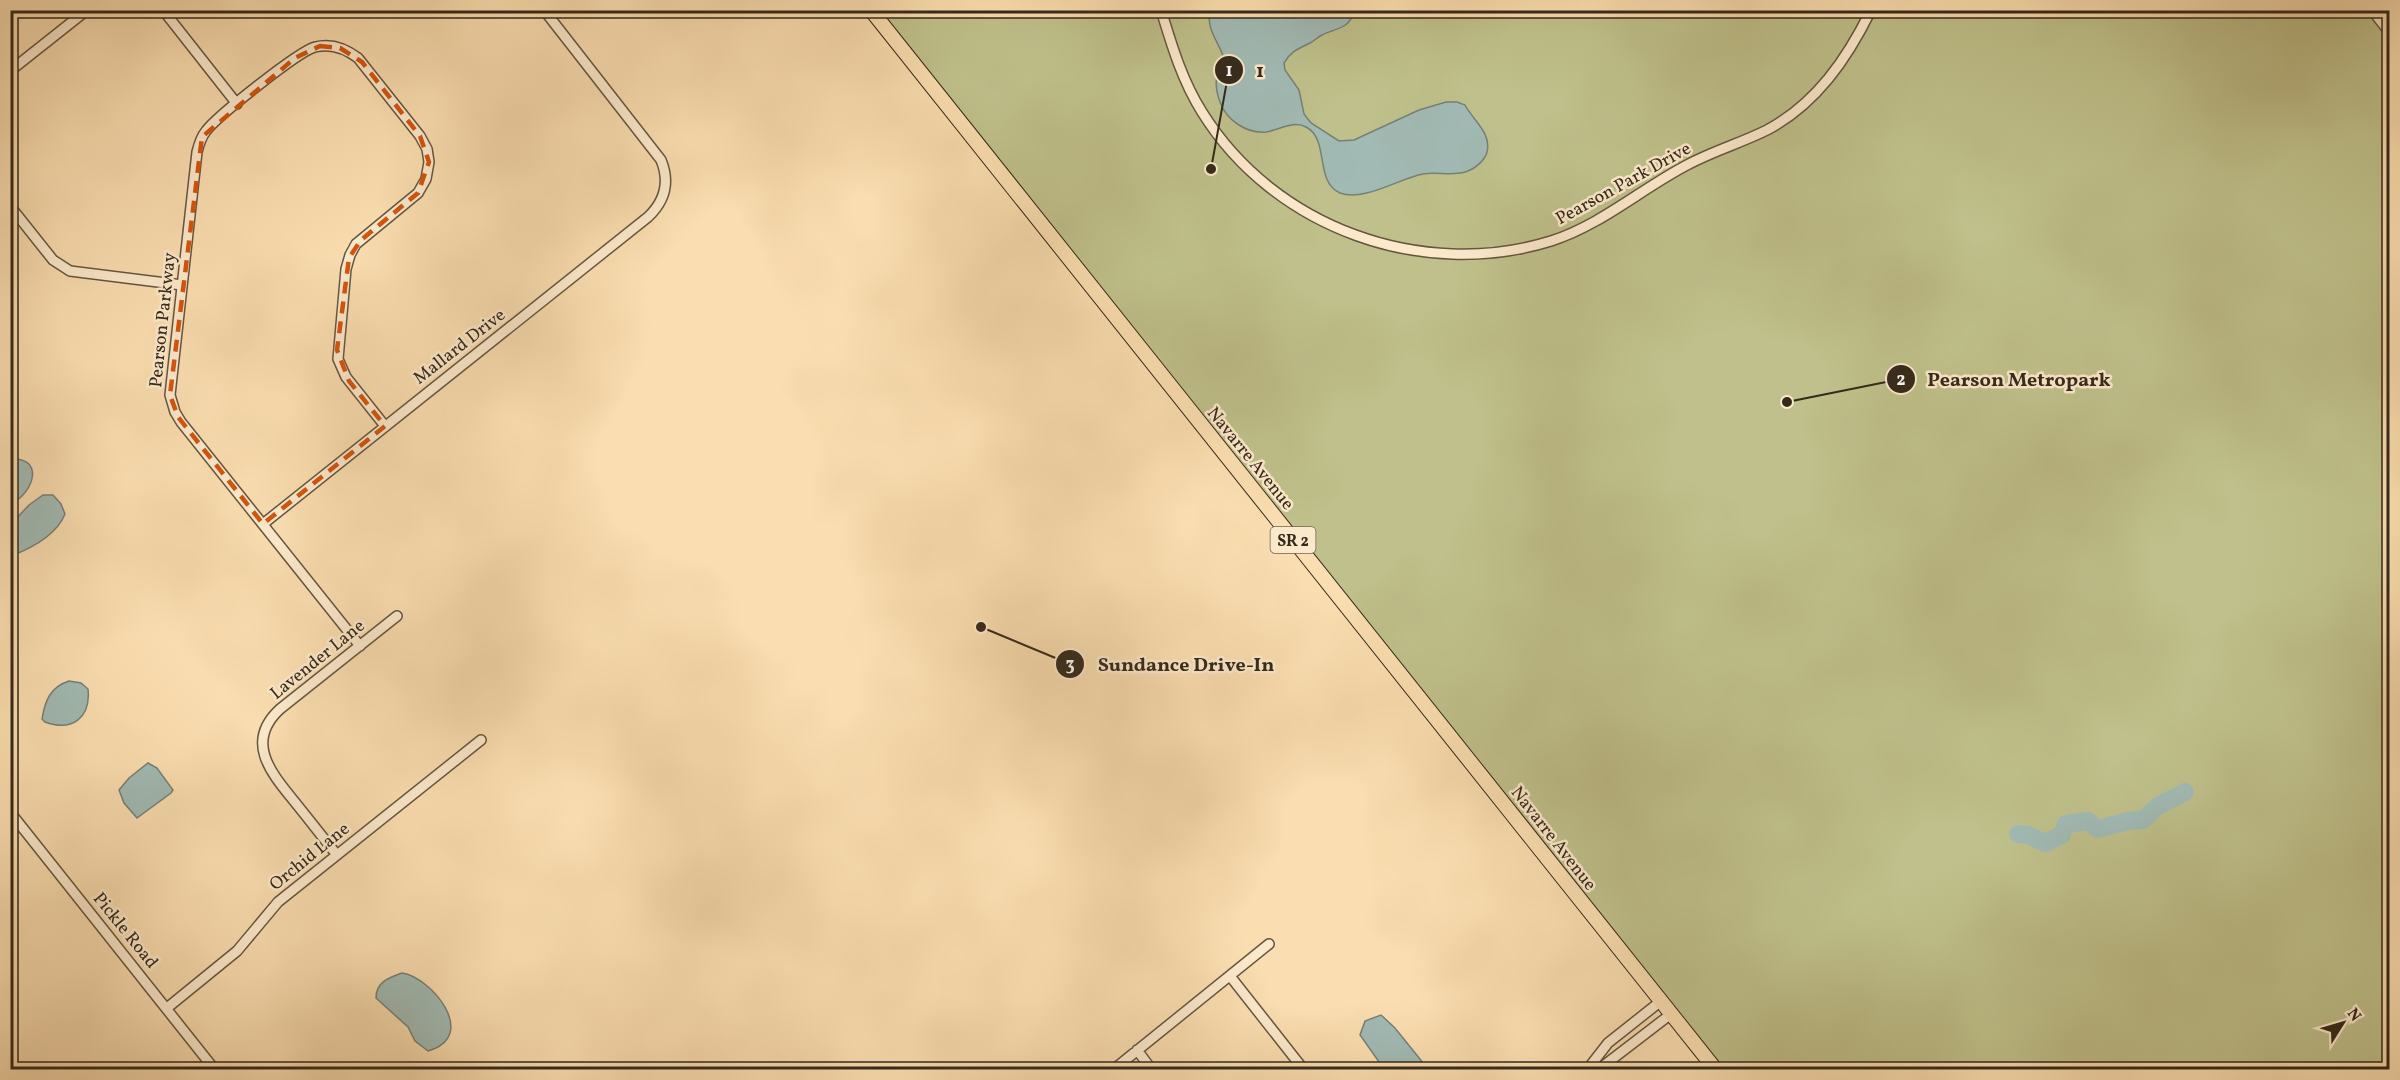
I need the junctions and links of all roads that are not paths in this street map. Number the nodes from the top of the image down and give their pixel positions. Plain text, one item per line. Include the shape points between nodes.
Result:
1 (87, 10) edge
2 (163, 10) edge
3 (544, 10) edge
4 (871, 10) edge
5 (1161, 10) edge
6 (1871, 10) edge
7 (2372, 10) edge
8 (2390, 33) edge
9 (10, 71) edge
10 (237, 104) junction
11 (10, 206) edge
12 (182, 285) junction
13 (385, 426) junction
14 (263, 524) junction
15 (397, 616) dead end
16 (360, 646) junction
17 (481, 740) dead end
18 (10, 812) edge
19 (337, 855) junction
20 (1269, 944) dead end
21 (1230, 976) junction
22 (1661, 1001) junction
23 (167, 1008) junction
24 (1671, 1014) junction
25 (1137, 1050) junction
26 (215, 1070) edge
27 (1113, 1070) edge
28 (1152, 1070) edge
29 (1304, 1070) edge
30 (1587, 1070) edge
31 (1598, 1070) edge
32 (1716, 1070) edge

1 - 9 street
2 - 10 street
3 - 13 street, Mallard Drive via 657,153 664,166 666,187 648,217
4 - 22 highway, Navarre Avenue / SR 2
5 - 6 street, Pearson Park Drive via 1177,62 1202,112 1223,142 1271,188 1321,221 1373,242 1428,254 1470,255 1552,241 1588,225 1687,165 1767,130 1802,106 1832,75
7 - 8 street
10 - 12 street, Pearson Parkway via 208,128 199,144
10 - 13 street, Pearson Parkway via 300,54 313,47 334,46 362,62 424,143 429,167 421,189 358,242 346,269 338,359 346,377
11 - 12 street via 53,260 70,271
12 - 14 street, Pearson Parkway via 170,390 173,407
13 - 14 street, Mallard Drive
14 - 16 street, Pearson Parkway
15 - 16 street, Lavender Lane
16 - 19 street, Lavender Lane via 280,709 264,734 269,769
17 - 19 street, Orchid Lane
18 - 23 street, Pickle Road
19 - 23 street, Orchid Lane via 278,902 237,951
20 - 21 street
21 - 25 street
21 - 29 street
22 - 24 highway, Navarre Avenue / SR 2
22 - 30 street via 1608,1043
23 - 26 street, Pickle Road
24 - 31 street
24 - 32 highway, Navarre Avenue / SR 2
25 - 27 street
25 - 28 street

